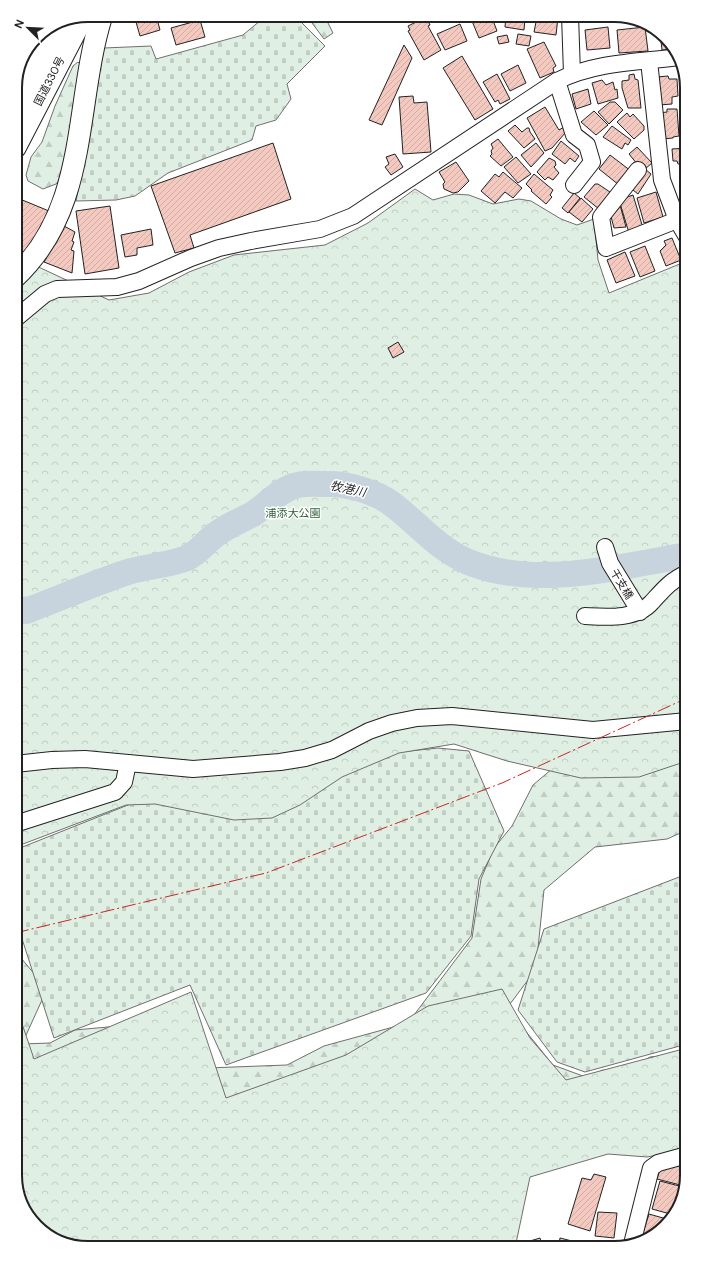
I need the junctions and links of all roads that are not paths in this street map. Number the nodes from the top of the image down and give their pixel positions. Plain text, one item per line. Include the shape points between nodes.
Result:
1 (100, 22) edge
2 (570, 22) edge
3 (79, 23) edge
4 (52, 33) edge
5 (673, 59) edge
6 (649, 61) junction
7 (572, 74) junction
8 (557, 81) junction
9 (22, 90) edge
10 (22, 134) edge
11 (638, 170) dead end
12 (574, 185) dead end
13 (677, 220) junction
14 (680, 225) edge
15 (22, 269) edge
16 (22, 313) edge
17 (605, 547) dead end
18 (680, 576) edge
19 (637, 608) junction
20 (585, 616) dead end
21 (680, 722) edge
22 (22, 763) edge
23 (128, 763) junction
24 (22, 822) edge
25 (680, 1157) edge
26 (633, 1238) edge

1 - 15 main road via 69,185 57,216 41,246
2 - 7 street
3 - 10 highway, 国道330号
4 - 9 highway, 国道330号
5 - 6 street
6 - 7 street via 593,67
6 - 13 street via 662,180
7 - 8 street
8 - 12 street via 574,135 587,145 592,162
8 - 16 street via 353,216 320,229 219,248 139,281 117,287 57,289 45,294
11 - 13 street via 601,217 606,248
13 - 14 street
17 - 19 street, 干支橋 via 610,563
18 - 19 street via 659,593 652,603
19 - 20 street via 626,615
21 - 23 street via 593,730 452,716 417,718 369,731 332,750 280,762 193,769
22 - 23 street via 85,759
23 - 24 street via 124,782 115,792
25 - 26 street via 658,1163 651,1168

